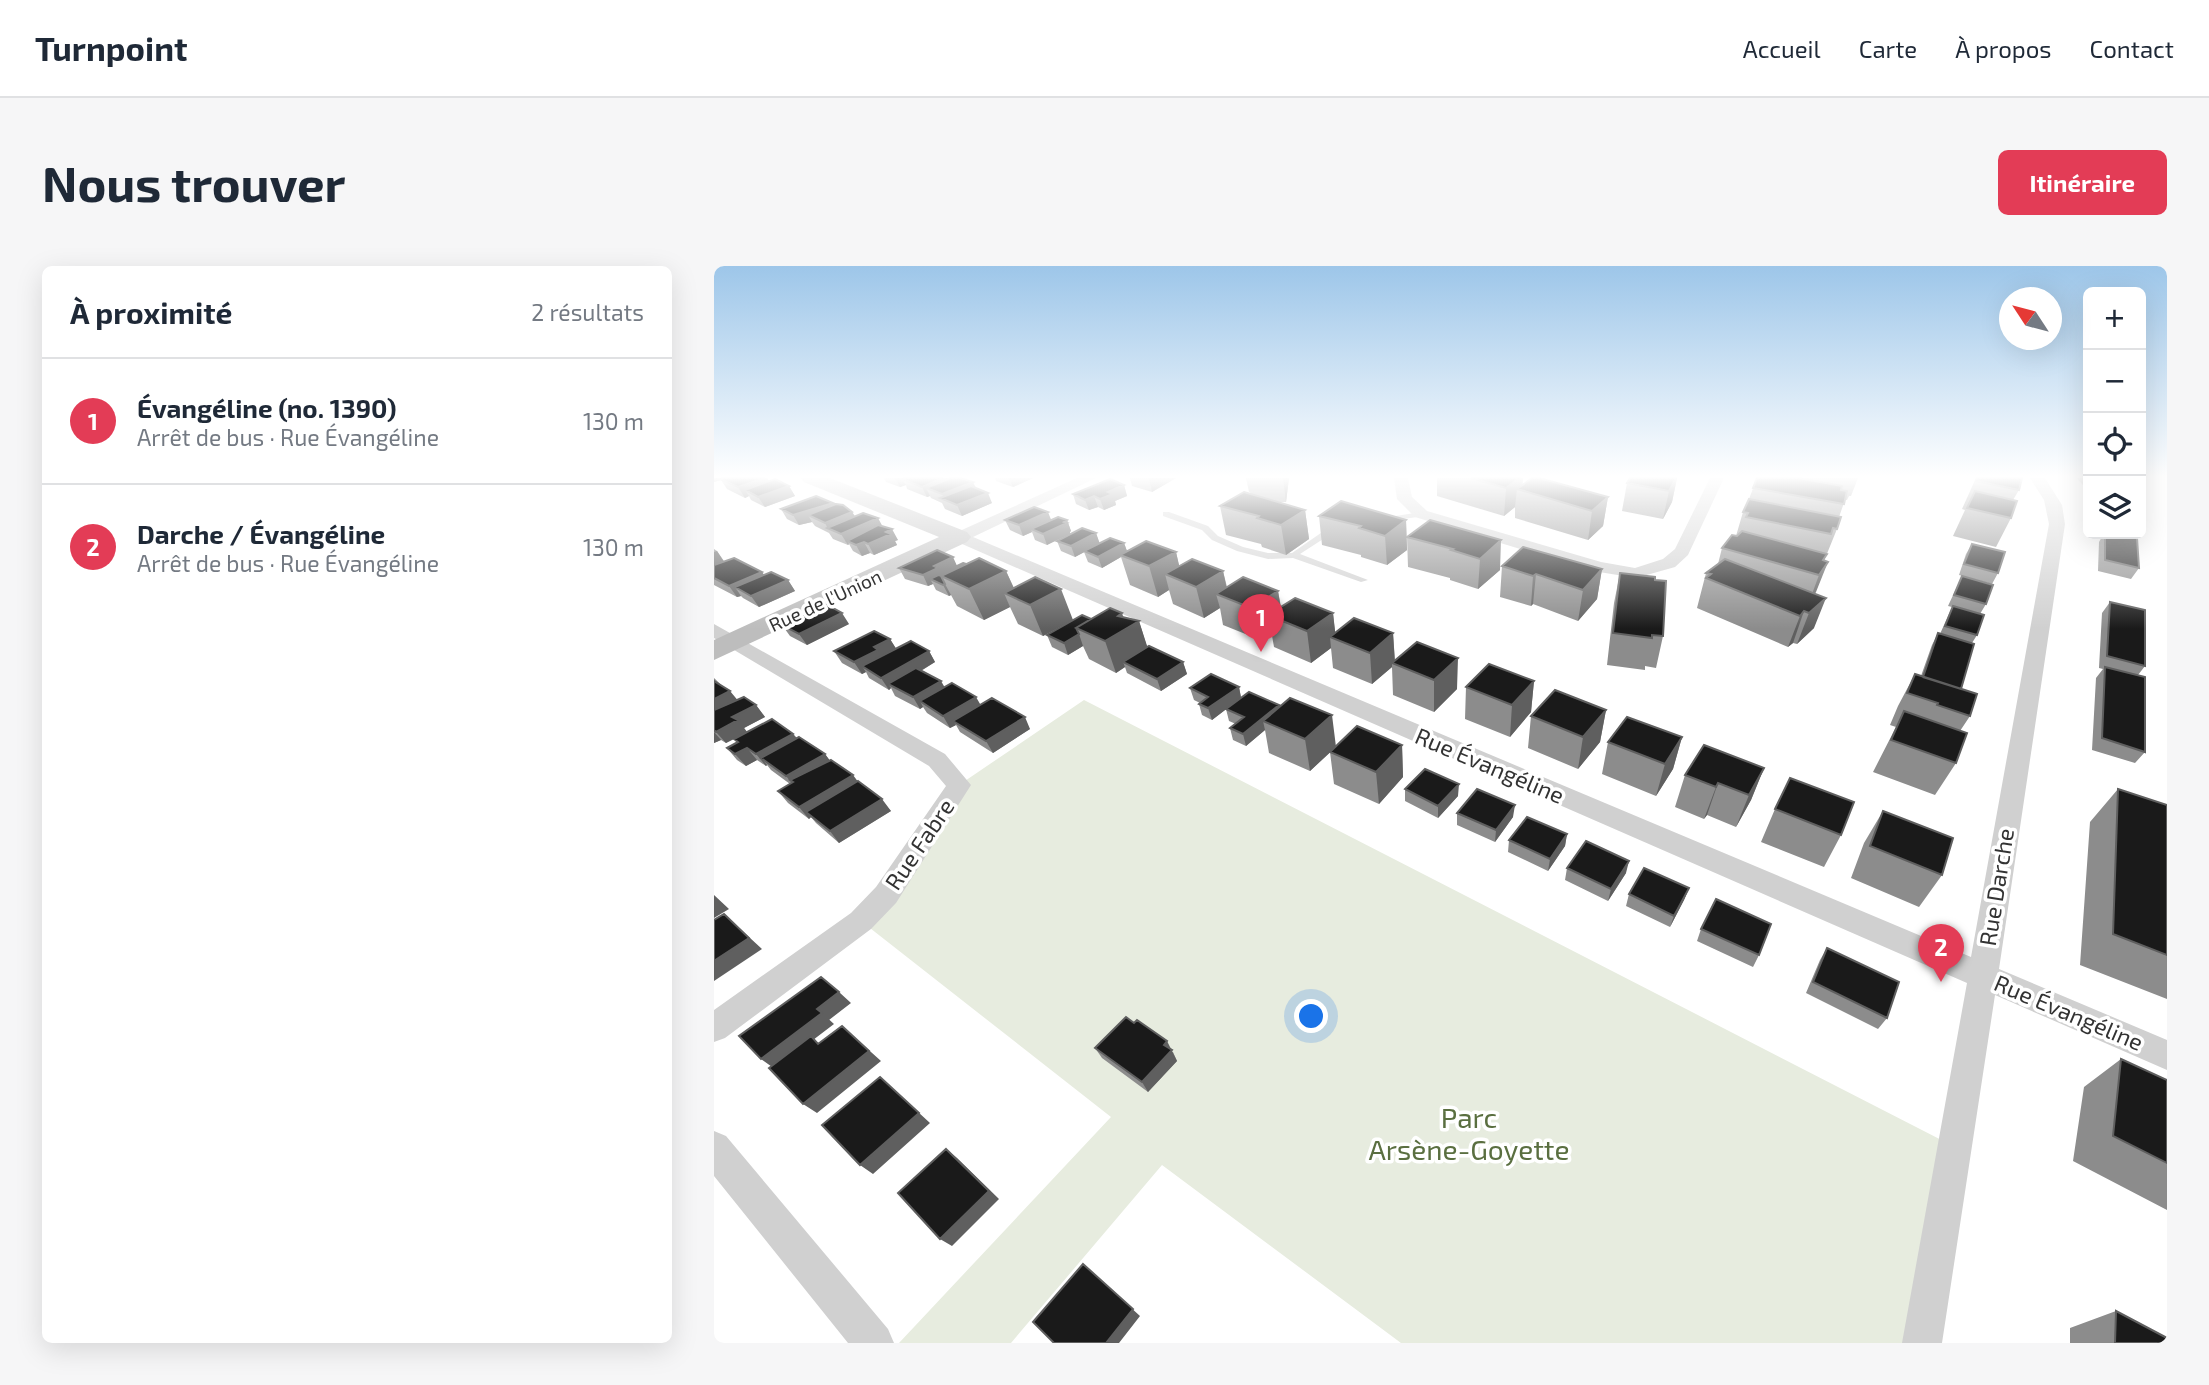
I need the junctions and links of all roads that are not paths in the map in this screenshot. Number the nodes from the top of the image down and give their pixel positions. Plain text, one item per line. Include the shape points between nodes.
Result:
1 (936, 528) edge
2 (977, 528) edge
3 (1205, 528) edge
4 (1333, 528) edge
5 (1469, 528) edge
6 (1693, 528) edge
7 (2056, 528) edge
8 (958, 537) junction
9 (1294, 555) junction
10 (1364, 580) dead end
11 (721, 641) edge
12 (1982, 975) junction
13 (714, 1028) edge
14 (2167, 1055) edge
15 (714, 1148) edge
16 (874, 1343) edge
17 (1922, 1343) edge

1 - 8 street, Rue Évangéline
2 - 8 street, Rue de l'Union
3 - 9 lane via 1240,549 1268,556
4 - 9 lane
5 - 6 street via 1599,567 1636,573 1669,563 1682,551
7 - 12 street, Rue Darche
8 - 11 street, Rue de l'Union
8 - 12 street, Rue Évangéline
9 - 10 lane
11 - 13 street, Rue Fabre via 937,760 959,785 886,895 861,921
12 - 14 street, Rue Évangéline
12 - 17 street, Rue Darche
15 - 16 street

